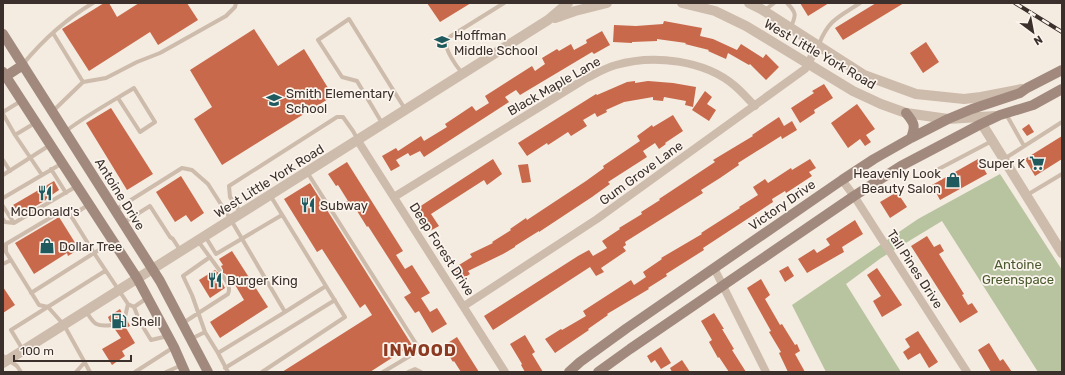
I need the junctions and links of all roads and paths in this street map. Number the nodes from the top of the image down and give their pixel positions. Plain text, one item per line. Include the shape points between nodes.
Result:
1 (93, 3) edge
2 (236, 3) edge
3 (504, 3) edge
4 (607, 3) edge
5 (682, 3) edge
6 (749, 3) edge
7 (774, 3) edge
8 (787, 3) edge
9 (860, 3) edge
10 (571, 6) edge
11 (764, 11) junction
12 (791, 28) junction
13 (53, 33) junction
14 (3, 34) edge
15 (818, 45) junction
16 (808, 63) junction
17 (23, 64) junction
18 (1062, 70) edge
19 (4, 74) edge
20 (462, 74) junction
21 (83, 82) junction
22 (1027, 88) junction
23 (1062, 89) edge
24 (118, 98) junction
25 (964, 99) junction
26 (21, 100) junction
27 (755, 106) junction
28 (972, 109) junction
29 (406, 110) junction
30 (53, 111) junction
31 (3, 113) edge
32 (906, 113) junction
33 (1003, 114) junction
34 (948, 119) junction
35 (980, 121) junction
36 (1062, 122) edge
37 (35, 123) junction
38 (383, 124) junction
39 (66, 132) junction
40 (15, 135) junction
41 (911, 138) junction
42 (358, 141) junction
43 (992, 141) junction
44 (50, 145) junction
45 (1024, 146) junction
46 (30, 157) junction
47 (3, 160) edge
48 (1004, 160) junction
49 (62, 164) junction
50 (50, 169) junction
51 (10, 171) junction
52 (307, 172) junction
53 (931, 173) dead end
54 (1062, 174) edge
55 (3, 175) edge
56 (42, 175) junction
57 (842, 180) junction
58 (77, 186) junction
59 (66, 193) junction
60 (105, 195) junction
61 (270, 195) junction
62 (1026, 195) junction
63 (854, 196) junction
64 (4, 197) edge
65 (394, 197) junction
66 (3, 204) edge
67 (89, 205) junction
68 (115, 211) junction
69 (241, 213) junction
70 (282, 215) junction
71 (70, 216) junction
72 (3, 219) edge
73 (231, 220) junction
74 (14, 223) junction
75 (123, 223) junction
76 (201, 238) junction
77 (242, 239) junction
78 (113, 242) junction
79 (5, 251) edge
80 (181, 251) junction
81 (1062, 253) edge
82 (94, 254) junction
83 (210, 257) junction
84 (11, 260) junction
85 (3, 264) edge
86 (714, 268) junction
87 (152, 269) junction
88 (105, 271) junction
89 (220, 271) dead end
90 (223, 276) dead end
91 (137, 278) junction
92 (723, 285) junction
93 (326, 286) junction
94 (118, 290) junction
95 (31, 293) junction
96 (148, 298) junction
97 (335, 300) junction
98 (128, 304) junction
99 (464, 306) junction
100 (48, 307) junction
101 (134, 307) junction
102 (86, 311) junction
103 (285, 312) junction
104 (198, 313) junction
105 (125, 317) dead end
106 (182, 323) junction
107 (64, 325) junction
108 (112, 325) dead end
109 (205, 332) junction
110 (169, 336) junction
111 (191, 339) junction
112 (174, 347) junction
113 (23, 350) junction
114 (218, 353) junction
115 (5, 360) edge
116 (85, 362) junction
117 (184, 368) edge
118 (227, 370) edge
119 (21, 372) edge
120 (76, 372) edge
121 (90, 372) edge
122 (135, 372) edge
123 (166, 372) edge
124 (208, 372) edge
125 (262, 372) edge
126 (383, 372) edge
127 (408, 372) edge
128 (421, 372) edge
129 (505, 372) edge
130 (569, 372) edge
131 (598, 372) edge
132 (766, 372) edge
133 (967, 372) edge

1 - 13 lane
2 - 21 lane via 226,16 160,52 106,78
3 - 20 lane via 447,41 448,52
4 - 10 street, West Little York Road
5 - 16 street, West Little York Road via 715,11 746,26
6 - 11 street, West Little York Road
7 - 11 lane
8 - 12 lane via 796,16
9 - 15 lane via 830,22
10 - 20 street, West Little York Road
11 - 12 street, West Little York Road
12 - 15 street, West Little York Road
13 - 17 lane
13 - 21 lane
14 - 17 main road, Antoine Drive
15 - 16 street, Gum Grove Lane
15 - 25 street, West Little York Road via 864,75 890,85 916,94
16 - 27 street, Gum Grove Lane via 805,69
16 - 32 street, West Little York Road via 853,91
17 - 19 main road
17 - 30 main road, Antoine Drive
18 - 22 main road, West Little York Road
19 - 26 main road
20 - 29 street, West Little York Road
21 - 30 lane
22 - 25 street, West Little York Road
22 - 28 main road, Victory Drive via 1020,94
23 - 33 main road via 1033,105
24 - 24 lane via 134,88 155,122 140,132
24 - 39 lane
25 - 28 street
26 - 31 lane
26 - 37 main road
27 - 65 street, Black Maple Lane via 722,77 687,63 660,59 615,65 585,79
27 - 99 street, Gum Grove Lane via 597,219
28 - 34 main road, Victory Drive
28 - 35 street
29 - 38 street, West Little York Road
29 - 38 lane via 350,19 318,40 342,77 357,81
30 - 39 main road, Antoine Drive
31 - 40 lane
32 - 34 street, West Little York Road
32 - 41 main road via 913,122
33 - 35 main road
33 - 45 lane
34 - 35 street, West Little York Road
34 - 41 main road, Victory Drive
35 - 43 street
35 - 63 main road
36 - 45 lane
37 - 40 lane
37 - 44 main road
38 - 42 street, West Little York Road
39 - 60 main road, Antoine Drive
40 - 46 lane
41 - 57 main road, Victory Drive
42 - 52 street, West Little York Road
42 - 65 street, Deep Forest Drive
42 - 69 lane via 343,117 337,117 229,186 230,196
43 - 48 street
43 - 53 lane
44 - 46 lane
44 - 49 main road
45 - 48 lane
46 - 51 lane
46 - 56 lane
47 - 51 lane
48 - 62 street
49 - 50 lane
49 - 58 main road
50 - 56 lane
50 - 59 lane
51 - 55 lane
52 - 61 street, West Little York Road
52 - 126 lane via 420,350
54 - 62 lane
56 - 64 lane
57 - 63 street, Tall Pines Drive
57 - 86 main road, Victory Drive
58 - 59 lane
58 - 67 main road
59 - 74 lane
60 - 67 main road
60 - 68 main road, Antoine Drive
61 - 69 street, West Little York Road
61 - 70 lane
62 - 81 street
63 - 92 main road
63 - 133 street, Tall Pines Drive
64 - 66 lane
65 - 99 street, Deep Forest Drive
66 - 74 lane
67 - 71 lane
67 - 78 main road
68 - 73 lane via 182,168 192,170 208,184
68 - 75 main road, Antoine Drive
69 - 73 street, West Little York Road
70 - 77 lane
70 - 93 lane
71 - 79 lane via 60,212 6,244
71 - 82 lane
72 - 74 lane via 5,222
73 - 76 street, West Little York Road
73 - 77 lane
75 - 80 lane via 150,206
75 - 87 main road, Antoine Drive
76 - 77 lane via 216,254
76 - 80 street, West Little York Road
76 - 83 lane
77 - 103 lane
78 - 82 lane
78 - 91 main road
79 - 84 lane
80 - 87 street, West Little York Road
82 - 88 lane
82 - 95 lane
83 - 89 lane
83 - 104 lane via 183,276
84 - 85 lane
84 - 95 lane
86 - 92 street
86 - 130 main road, Victory Drive
87 - 91 street, West Little York Road
87 - 106 main road, Antoine Drive
88 - 94 lane
88 - 100 lane
90 - 104 lane via 229,286 228,294
91 - 94 street, West Little York Road
91 - 96 main road
92 - 131 main road
92 - 132 street
93 - 97 lane
93 - 103 lane
94 - 98 lane
94 - 102 street, West Little York Road
95 - 100 lane via 39,305
96 - 101 lane
96 - 110 main road
97 - 118 lane
97 - 125 lane via 345,317
98 - 101 lane
98 - 105 lane
99 - 129 street, Deep Forest Drive
100 - 107 lane
100 - 113 lane via 11,330
101 - 110 lane via 151,340
102 - 107 street, West Little York Road
102 - 108 lane via 92,323 101,326
103 - 114 lane
104 - 106 lane
104 - 109 lane
106 - 111 main road, Antoine Drive
107 - 113 street, West Little York Road
107 - 116 lane
109 - 111 lane
109 - 114 lane
110 - 112 main road
111 - 124 main road, Antoine Drive
112 - 117 main road
112 - 122 lane
113 - 115 street, West Little York Road
114 - 118 lane
115 - 119 lane via 17,366
116 - 120 lane
116 - 121 lane
117 - 123 lane
127 - 128 lane via 415,369

